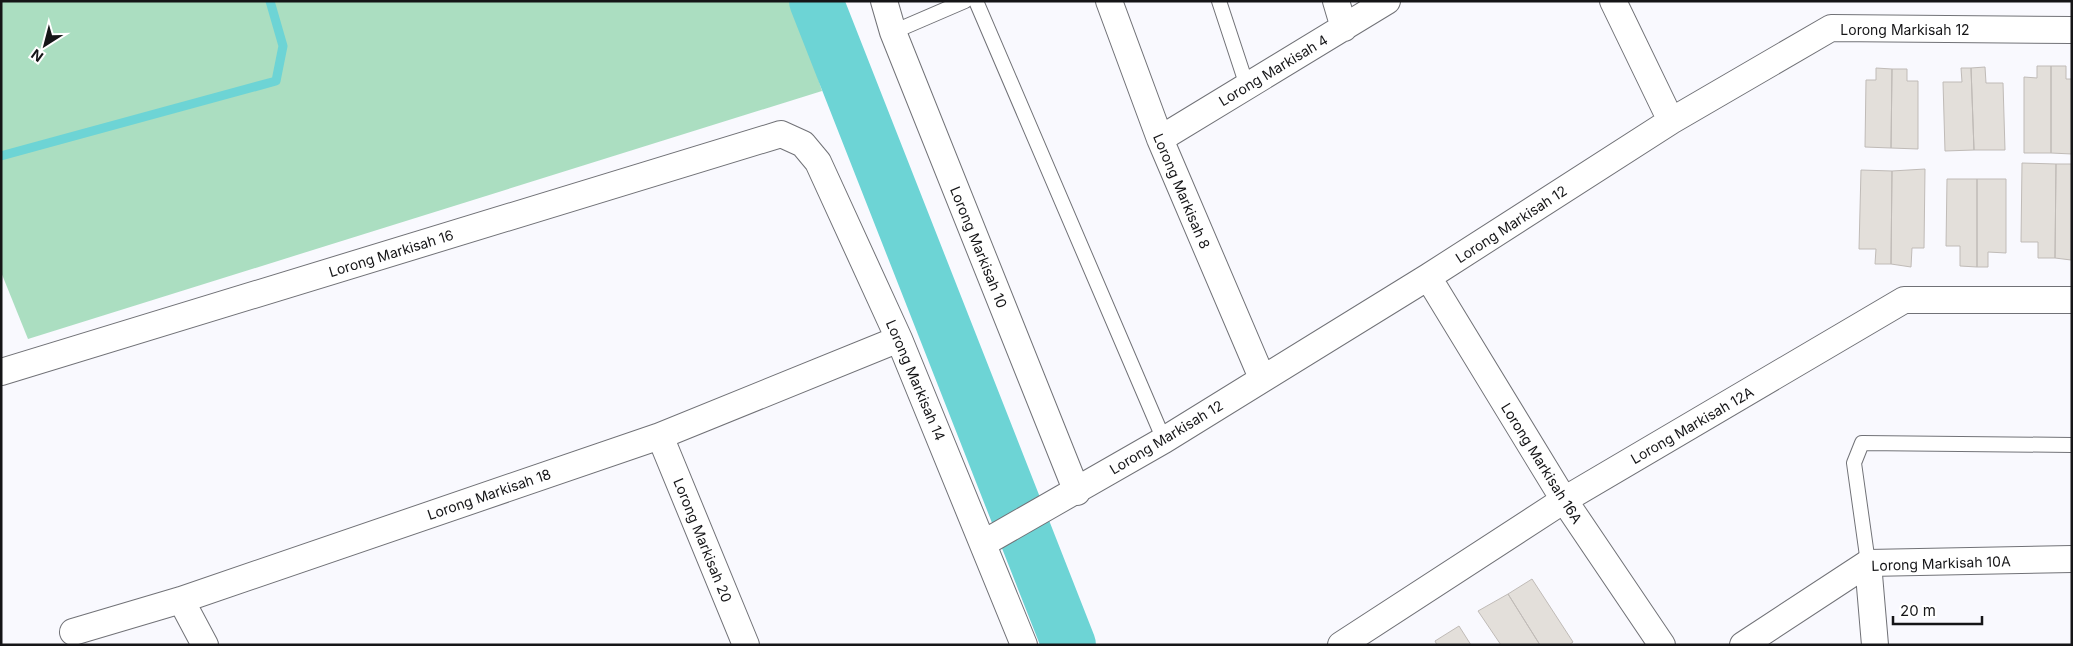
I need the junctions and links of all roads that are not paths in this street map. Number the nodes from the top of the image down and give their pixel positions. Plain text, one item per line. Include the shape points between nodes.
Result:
1 (884, 1) edge
2 (965, 1) edge
3 (976, 1) edge
4 (1110, 1) edge
5 (1219, 1) edge
6 (1336, 1) edge
7 (1387, 1) edge
8 (1613, 1) edge
9 (1344, 28) junction
10 (2072, 30) edge
11 (893, 32) junction
12 (1247, 86) junction
13 (1671, 121) junction
14 (782, 134) joint
15 (1160, 139) junction
16 (1428, 277) junction
17 (2072, 300) edge
18 (899, 339) junction
19 (1, 372) edge
20 (1262, 378) junction
21 (660, 436) junction
22 (1164, 440) junction
23 (2072, 444) edge
24 (1077, 492) junction
25 (1564, 500) junction
26 (993, 539) junction
27 (2072, 560) edge
28 (1868, 563) junction
29 (181, 600) junction
30 (73, 632) dead end
31 (205, 645) edge
32 (746, 645) edge
33 (1024, 645) edge
34 (1341, 645) edge
35 (1662, 645) edge
36 (1743, 645) edge
37 (1875, 645) edge

1 - 11 street, Lorong Markisah 10
2 - 11 lane
3 - 22 lane
4 - 15 street, Lorong Markisah 8
5 - 12 lane
6 - 9 street
7 - 9 street, Lorong Markisah 4
8 - 13 street
9 - 12 street, Lorong Markisah 4
10 - 13 street, Lorong Markisah 12 via 1831,28
11 - 24 street, Lorong Markisah 10
12 - 15 street, Lorong Markisah 4
13 - 16 street, Lorong Markisah 12
14 - 18 street, Lorong Markisah 14 via 803,144 818,162
14 - 19 street, Lorong Markisah 16
15 - 20 street, Lorong Markisah 8
16 - 20 street, Lorong Markisah 12
16 - 25 street, Lorong Markisah 16A
17 - 25 street, Lorong Markisah 12A via 1904,300
18 - 21 street, Lorong Markisah 18
18 - 26 street, Lorong Markisah 14
20 - 22 street, Lorong Markisah 12
21 - 29 street, Lorong Markisah 18
21 - 32 street, Lorong Markisah 20
22 - 24 street, Lorong Markisah 12
23 - 28 lane via 1862,442 1854,463
24 - 26 street, Lorong Markisah 12
25 - 34 street, Lorong Markisah 12A
25 - 35 street, Lorong Markisah 16A
26 - 33 street, Lorong Markisah 14
27 - 28 street, Lorong Markisah 10A
28 - 36 street, Lorong Markisah 10A
28 - 37 street
29 - 30 street, Lorong Markisah 18
29 - 31 street

